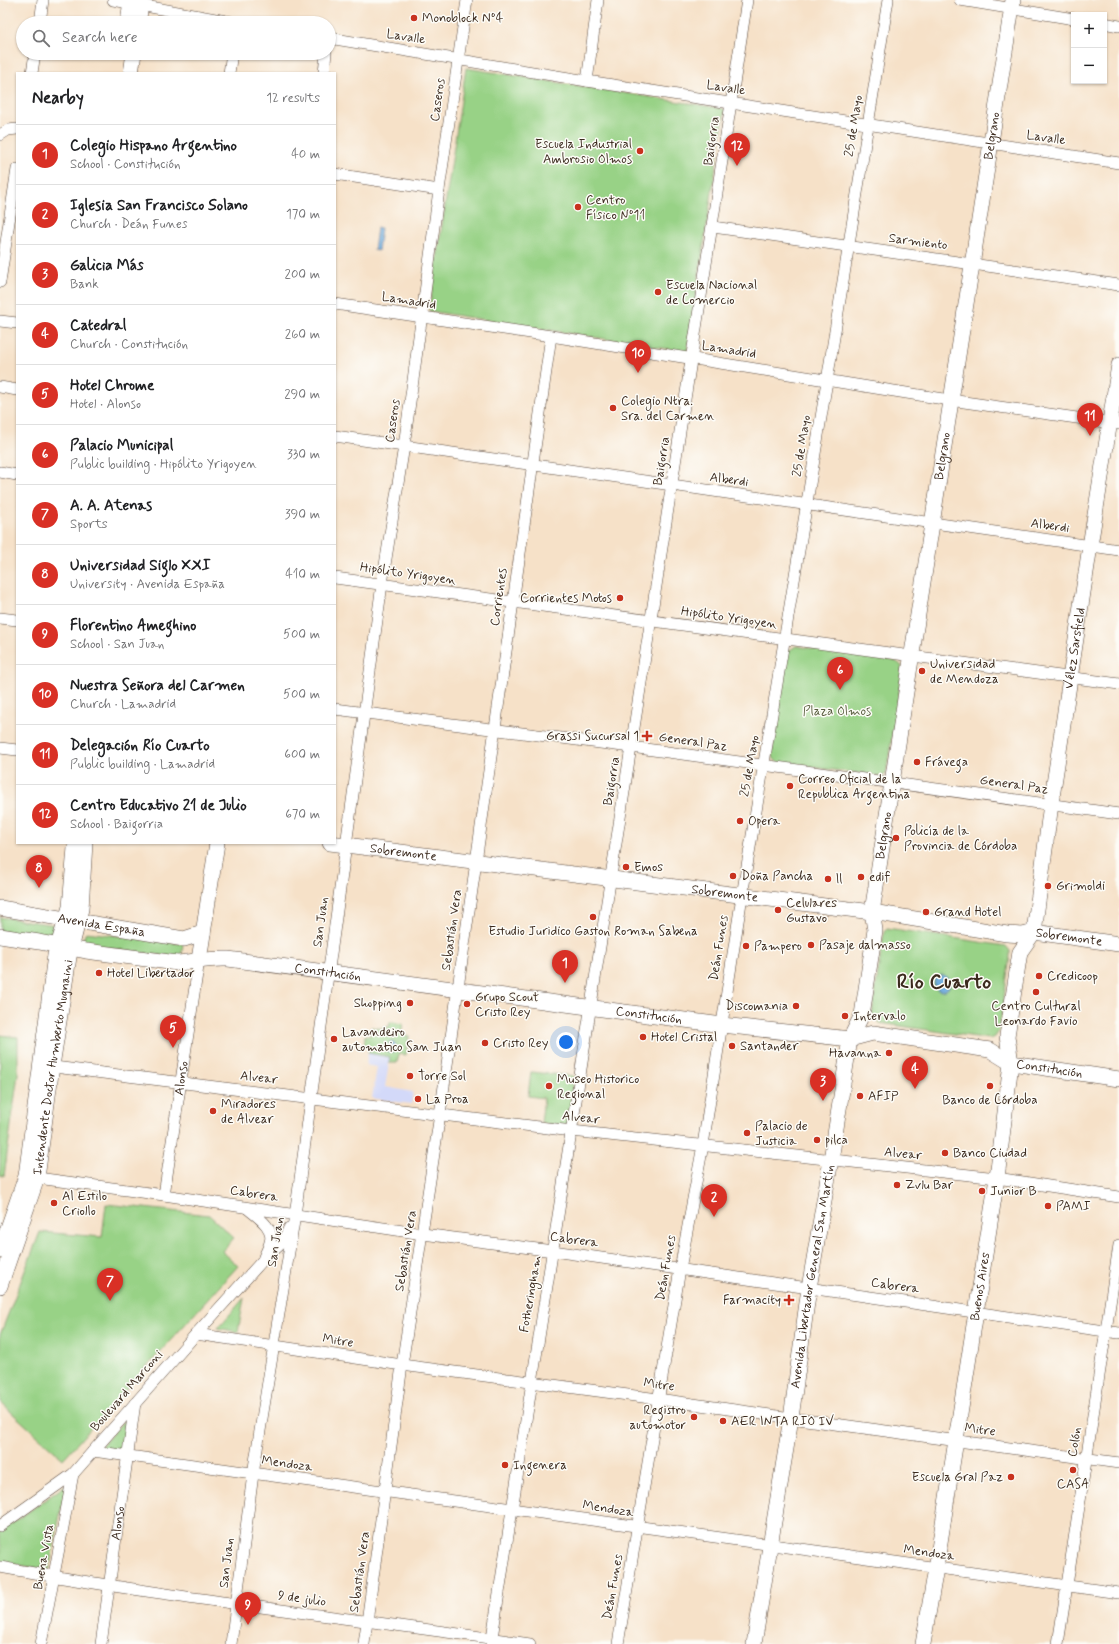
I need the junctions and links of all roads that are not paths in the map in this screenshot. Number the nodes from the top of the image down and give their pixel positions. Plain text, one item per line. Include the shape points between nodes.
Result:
1 (43, 0) edge
2 (113, 0) edge
3 (466, 0) edge
4 (598, 0) edge
5 (747, 0) edge
6 (888, 0) edge
7 (960, 0) edge
8 (136, 2) edge
9 (1012, 4) edge
10 (41, 16) edge
11 (131, 16) edge
12 (137, 16) edge
13 (203, 16) edge
14 (1071, 17) edge
15 (1107, 24) edge
16 (1119, 26) edge
17 (336, 39) edge
18 (458, 59) junction
19 (34, 60) edge
20 (123, 60) edge
21 (133, 60) edge
22 (231, 60) edge
23 (325, 60) edge
24 (32, 72) edge
25 (121, 72) edge
26 (131, 72) edge
27 (229, 72) edge
28 (324, 72) edge
29 (587, 81) junction
30 (731, 103) junction
31 (868, 124) junction
32 (16, 129) edge
33 (0, 135) edge
34 (991, 144) junction
35 (1119, 163) edge
36 (336, 174) edge
37 (16, 175) edge
38 (439, 190) junction
39 (713, 227) junction
40 (848, 247) junction
41 (972, 264) junction
42 (0, 282) edge
43 (1119, 286) edge
44 (336, 304) edge
45 (421, 318) junction
46 (0, 321) edge
47 (16, 323) edge
48 (551, 336) junction
49 (693, 359) junction
50 (1119, 364) edge
51 (827, 381) junction
52 (0, 387) edge
53 (16, 390) edge
54 (950, 400) junction
55 (1115, 424) edge
56 (336, 436) edge
57 (404, 446) junction
58 (533, 465) junction
59 (0, 472) edge
60 (16, 474) edge
61 (672, 486) junction
62 (806, 505) junction
63 (932, 523) junction
64 (1090, 546) junction
65 (1119, 550) edge
66 (336, 578) edge
67 (382, 584) junction
68 (513, 602) junction
69 (0, 618) edge
70 (16, 620) edge
71 (650, 620) junction
72 (785, 640) junction
73 (912, 655) junction
74 (1071, 678) junction
75 (1119, 684) edge
76 (336, 709) edge
77 (366, 713) junction
78 (495, 730) junction
79 (632, 747) junction
80 (0, 748) edge
81 (16, 750) edge
82 (764, 766) junction
83 (891, 782) junction
84 (1051, 804) junction
85 (1119, 814) edge
86 (75, 844) edge
87 (85, 844) edge
88 (217, 844) edge
89 (336, 844) edge
90 (346, 845) junction
91 (475, 862) junction
92 (611, 878) junction
93 (742, 896) junction
94 (0, 908) edge
95 (872, 912) junction
96 (72, 921) junction
97 (1034, 932) junction
98 (203, 934) junction
99 (0, 936) edge
100 (1119, 944) edge
101 (64, 947) junction
102 (199, 960) junction
103 (328, 971) junction
104 (458, 990) junction
105 (592, 1007) junction
106 (722, 1025) junction
107 (850, 1039) junction
108 (1011, 1063) junction
109 (46, 1066) junction
110 (1119, 1079) edge
111 (181, 1083) junction
112 (310, 1098) junction
113 (440, 1114) junction
114 (572, 1131) junction
115 (703, 1145) junction
116 (831, 1160) junction
117 (31, 1177) junction
118 (997, 1178) junction
119 (164, 1195) junction
120 (1119, 1197) edge
121 (246, 1207) junction
122 (295, 1215) junction
123 (423, 1234) junction
124 (1119, 1245) edge
125 (0, 1251) edge
126 (553, 1251) junction
127 (263, 1260) junction
128 (680, 1269) junction
129 (1, 1278) edge
130 (809, 1288) junction
131 (976, 1312) junction
132 (1106, 1331) junction
133 (1119, 1332) edge
134 (196, 1334) junction
135 (274, 1345) junction
136 (402, 1365) junction
137 (531, 1382) junction
138 (658, 1399) junction
139 (135, 1402) junction
140 (791, 1418) junction
141 (955, 1441) junction
142 (93, 1451) junction
143 (127, 1457) junction
144 (1086, 1458) junction
145 (1119, 1463) edge
146 (73, 1474) junction
147 (253, 1474) junction
148 (385, 1492) junction
149 (512, 1509) junction
150 (0, 1526) edge
151 (638, 1528) junction
152 (771, 1545) junction
153 (0, 1567) edge
154 (936, 1568) junction
155 (54, 1577) junction
156 (109, 1585) junction
157 (1066, 1586) junction
158 (1119, 1593) edge
159 (236, 1604) junction
160 (367, 1622) junction
161 (492, 1641) edge
162 (41, 1644) edge
163 (101, 1644) edge
164 (231, 1644) edge
165 (364, 1644) edge
166 (530, 1644) edge
167 (618, 1644) edge
168 (754, 1644) edge
169 (923, 1644) edge
170 (1058, 1644) edge

1 - 10 street
2 - 8 street
3 - 18 street, Caseros
4 - 29 street
5 - 30 street, Baigorria
6 - 31 street, 25 de Mayo
7 - 9 street
8 - 11 main road
8 - 12 main road
8 - 13 street
9 - 14 street
9 - 34 main road, Belgrano
15 - 16 street
17 - 18 street, Lavalle
18 - 29 street, Lavalle
18 - 38 street, Caseros
19 - 24 street
20 - 25 main road
21 - 26 main road
22 - 27 street
23 - 28 street
29 - 30 street, Lavalle
30 - 31 street, Lavalle
30 - 39 street, Baigorria
31 - 34 street, Lavalle
31 - 40 street, 25 de Mayo
32 - 33 street
34 - 35 street, Lavalle
34 - 41 main road, Belgrano
36 - 38 street
37 - 42 street
38 - 45 street, Caseros
39 - 40 street, Sarmiento
39 - 49 street, Baigorria
40 - 41 street, Sarmiento
40 - 51 street, 25 de Mayo
41 - 43 street, Sarmiento
41 - 54 main road, Belgrano
44 - 45 street, Lamadrid
45 - 48 street, Lamadrid
45 - 57 street, Caseros
46 - 47 street
48 - 49 street, Lamadrid
48 - 58 street, Corrientes
49 - 51 street, Lamadrid
49 - 61 street, Baigorria
50 - 55 main road, Vélez Sarsfield
51 - 54 street, Lamadrid
51 - 62 street, 25 de Mayo
52 - 53 street
54 - 55 street, Lamadrid
54 - 63 main road, Belgrano
55 - 64 main road, Vélez Sarsfield
56 - 57 street, Alberdi
57 - 58 street, Alberdi
57 - 67 street, Caseros
58 - 61 street, Alberdi
58 - 68 street, Corrientes
59 - 60 street
61 - 62 street, Alberdi
61 - 71 street, Baigorria
62 - 63 street, Alberdi
62 - 72 street, 25 de Mayo
63 - 64 street, Alberdi
63 - 73 main road, Belgrano
64 - 65 street, Alberdi
64 - 74 main road, Vélez Sarsfield
66 - 67 street, Hipólito Yrigoyen
67 - 68 street, Hipólito Yrigoyen
67 - 77 street, Caseros
68 - 71 street, Hipólito Yrigoyen
68 - 78 street, Corrientes
69 - 70 street
71 - 72 street, Hipólito Yrigoyen
71 - 79 street, Baigorria
72 - 73 street, Hipólito Yrigoyen
72 - 82 street, 25 de Mayo
73 - 74 street, Hipólito Yrigoyen
73 - 83 main road, Belgrano
74 - 75 street, Hipólito Yrigoyen
74 - 84 main road, Vélez Sarsfield
76 - 77 street, General Paz
77 - 78 street, General Paz
77 - 90 street, Caseros
78 - 79 street, General Paz
78 - 91 street, Corrientes
79 - 82 street, General Paz
79 - 92 street, Baigorria
80 - 81 street
82 - 83 street, General Paz
82 - 93 street, 25 de Mayo
83 - 84 street, General Paz
83 - 95 main road, Belgrano
84 - 85 street, General Paz
84 - 97 main road, Vélez Sarsfield
86 - 96 main road, Intendente Doctor Humberto Mugnaini via 70,907
87 - 96 main road, Intendente Doctor Humberto Mugnaini via 81,909
88 - 98 main road, Alonso
89 - 90 main road, Sobremonte
90 - 91 main road, Sobremonte
90 - 103 street, San Juan
91 - 92 main road, Sobremonte
91 - 104 street, Sebastián Vera
92 - 93 main road, Sobremonte
92 - 105 street, Fotheringham
93 - 95 main road, Sobremonte
93 - 106 street, Deán Funes
94 - 96 main road, Avenida España
95 - 97 main road, Sobremonte via 1007,934 1023,935
95 - 107 main road, Avenida Libertador General San Martín via 875,930 862,1015
96 - 98 main road, Avenida España via 184,939
96 - 101 main road, Intendente Doctor Humberto Mugnaini
97 - 100 main road, Sobremonte
97 - 108 main road, Buenos Aires via 1020,952 1007,1036
98 - 102 main road, Alonso
99 - 101 main road, Avenida España
101 - 102 main road, Avenida España via 177,963
101 - 109 main road, Intendente Doctor Humberto Mugnaini
102 - 103 main road, Constitución via 228,959
102 - 111 street, Alonso
103 - 104 main road, Constitución
103 - 112 street, San Juan
104 - 105 main road, Constitución
104 - 113 street, Sebastián Vera
105 - 106 main road, Constitución
105 - 114 street, Fotheringham
106 - 107 main road, Constitución
106 - 115 street, Deán Funes
107 - 108 main road, Constitución via 873,1033 990,1050
107 - 116 main road, Avenida Libertador General San Martín
108 - 110 main road, Constitución
108 - 118 main road, Buenos Aires
109 - 111 street, Alvear
109 - 117 main road, Intendente Doctor Humberto Mugnaini
111 - 112 street, Alvear
111 - 119 street, Alonso
112 - 113 street, Alvear
112 - 122 street, San Juan
113 - 114 street, Alvear
113 - 123 street, Sebastián Vera
114 - 115 street, Alvear
114 - 126 street, Fotheringham
115 - 116 street, Alvear
115 - 128 street, Deán Funes
116 - 118 street, Alvear
116 - 130 main road, Avenida Libertador General San Martín
117 - 119 street, Cabrera
117 - 125 main road, Intendente Doctor Humberto Mugnaini
117 - 129 main road, Intendente Doctor Humberto Mugnaini
118 - 120 street, Alvear
118 - 131 main road, Buenos Aires
119 - 121 street, Cabrera
121 - 122 street, Cabrera
121 - 127 street, Boulevard Marconi via 264,1222 270,1232 271,1241
122 - 123 street, Cabrera
122 - 127 street, Boulevard Marconi via 282,1243
122 - 135 street, San Juan
123 - 126 street, Cabrera
123 - 136 street, Sebastián Vera
124 - 132 street, Colón
126 - 128 street, Cabrera
126 - 137 street, Fotheringham
127 - 134 street, Boulevard Marconi
128 - 130 street, Cabrera
128 - 138 street, Deán Funes
130 - 131 street, Cabrera
130 - 140 main road, Avenida Libertador General San Martín
131 - 132 street, Cabrera
131 - 141 main road, Buenos Aires
132 - 133 street, Cabrera
132 - 144 street, Colón
134 - 135 street, Mitre
134 - 139 street, Boulevard Marconi
135 - 136 street, Mitre
135 - 147 street, San Juan
136 - 137 street, Mitre
136 - 148 street, Sebastián Vera
137 - 138 street, Mitre
137 - 149 street, Fotheringham
138 - 140 street, Mitre
138 - 151 street, Deán Funes
139 - 142 street, Boulevard Marconi
139 - 143 street, Alonso
140 - 141 street, Mitre
140 - 152 main road, Avenida Libertador General San Martín
141 - 144 street, Mitre
141 - 154 main road, Buenos Aires
142 - 143 street, Mendoza
142 - 146 street, Boulevard Marconi
143 - 147 street, Mendoza
143 - 156 street, Alonso
144 - 145 street, Mitre
144 - 157 street, Colón
146 - 150 street, Boulevard Marconi
146 - 155 street, Buena Vista
147 - 148 street, Mendoza
147 - 159 street, San Juan
148 - 149 street, Mendoza
148 - 160 street, Sebastián Vera
149 - 151 street, Mendoza
149 - 161 street, Fotheringham
151 - 152 street, Mendoza
151 - 167 street, Deán Funes
152 - 154 street, Mendoza
152 - 168 main road, Avenida Libertador General San Martín
153 - 155 street, 9 de julio
154 - 157 street, Mendoza
154 - 169 main road, Buenos Aires
155 - 156 street, 9 de julio
155 - 162 street, Buena Vista
156 - 159 street, 9 de julio
156 - 163 street, Alonso
157 - 158 street, Mendoza
157 - 170 street, Colón
159 - 160 street, 9 de julio
159 - 164 street, San Juan
160 - 161 street, 9 de julio
160 - 165 street, Sebastián Vera
161 - 166 street, 9 de julio

